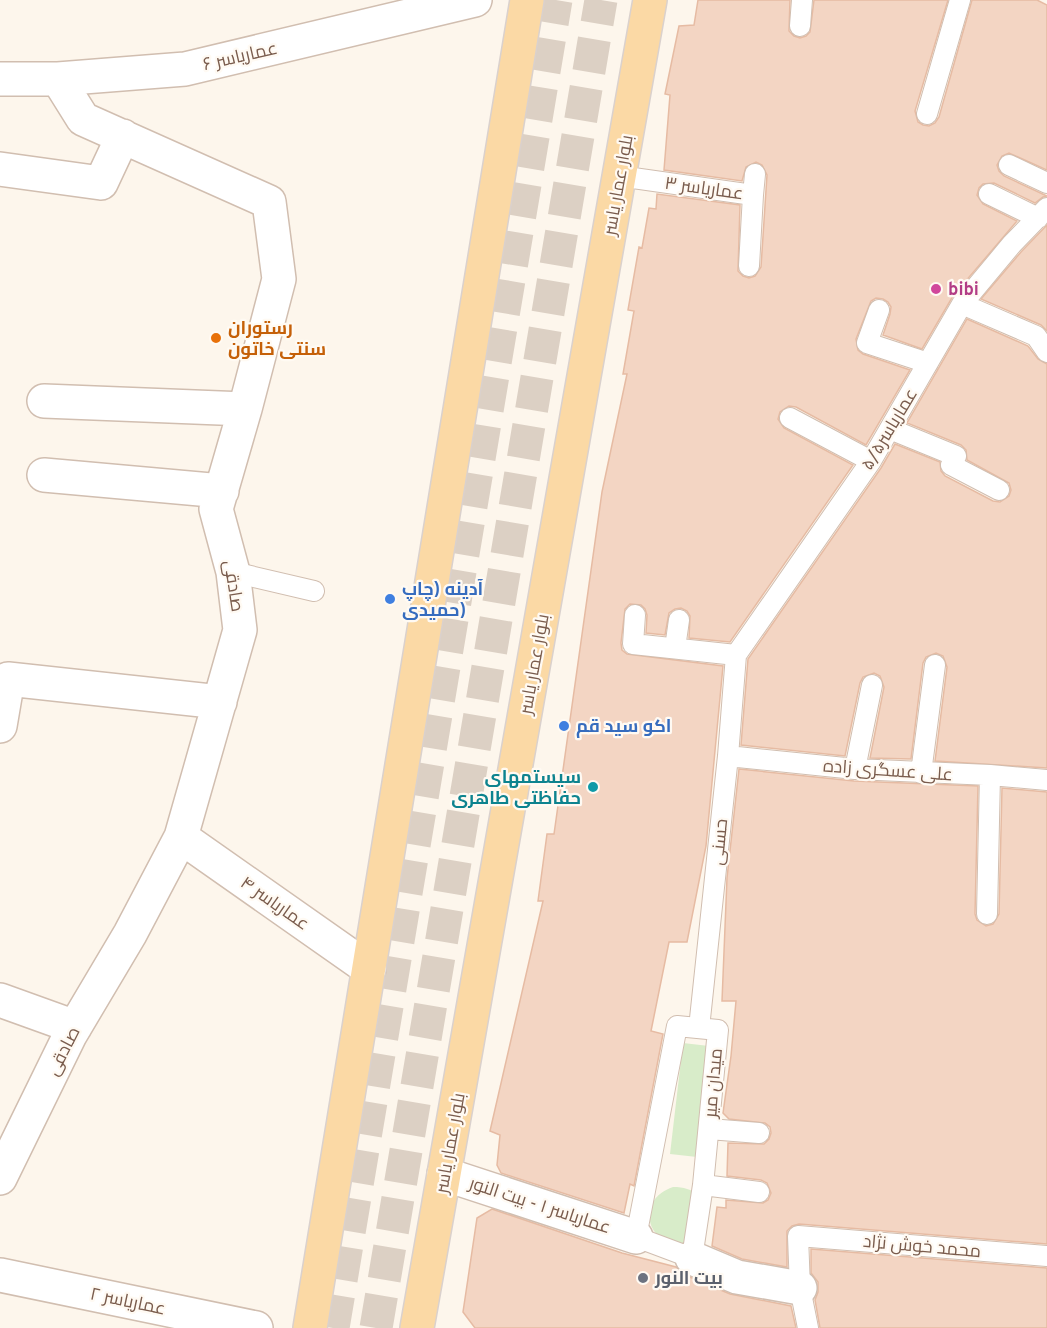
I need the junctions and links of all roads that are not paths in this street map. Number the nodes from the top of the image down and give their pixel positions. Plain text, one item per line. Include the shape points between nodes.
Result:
1 (475, 0) edge
2 (527, 0) edge
3 (650, 0) edge
4 (802, 0) edge
5 (960, 0) edge
6 (800, 26) dead end
7 (0, 79) edge
8 (58, 79) junction
9 (927, 114) dead end
10 (123, 136) junction
11 (1009, 165) dead end
12 (0, 169) edge
13 (755, 174) dead end
14 (619, 176) junction
15 (1047, 183) edge
16 (989, 194) dead end
17 (753, 195) junction
18 (1042, 213) edge
19 (749, 266) dead end
20 (962, 304) junction
21 (879, 310) dead end
22 (1047, 352) edge
23 (928, 363) junction
24 (44, 401) dead end
25 (245, 409) junction
26 (790, 418) dead end
27 (890, 429) junction
28 (871, 462) junction
29 (44, 475) dead end
30 (999, 490) dead end
31 (222, 491) junction
32 (233, 572) junction
33 (314, 591) dead end
34 (635, 615) dead end
35 (679, 620) dead end
36 (675, 648) junction
37 (736, 655) junction
38 (935, 665) dead end
39 (872, 685) dead end
40 (220, 702) junction
41 (0, 726) edge
42 (728, 756) junction
43 (855, 769) junction
44 (921, 773) junction
45 (990, 775) junction
46 (1047, 780) edge
47 (181, 837) junction
48 (987, 914) dead end
49 (369, 969) junction
50 (0, 999) edge
51 (75, 1027) junction
52 (699, 1028) junction
53 (709, 1129) junction
54 (759, 1132) dead end
55 (444, 1174) junction
56 (0, 1178) edge
57 (703, 1185) junction
58 (759, 1192) dead end
59 (636, 1237) junction
60 (1047, 1256) edge
61 (692, 1258) junction
62 (0, 1275) edge
63 (800, 1288) junction
64 (256, 1328) edge
65 (310, 1328) edge
66 (417, 1328) edge
67 (808, 1328) edge

1 - 8 street, عماریاسر ۶ via 185,69
2 - 49 main road
3 - 14 main road, بلوار عمار یاسر
4 - 6 lane
5 - 9 lane
7 - 8 street, عماریاسر ۶
8 - 10 street, صادقی via 83,119
10 - 12 street via 101,183
10 - 25 street, صادقی via 269,202 279,279
11 - 15 lane
13 - 17 lane
14 - 17 lane, عماریاسر ۳
14 - 55 main road, بلوار عمار یاسر
16 - 18 lane
17 - 19 lane, عماریاسر ۳
18 - 20 lane, عماریاسر۵/۵
20 - 22 lane via 1036,336
20 - 23 lane, عماریاسر۵/۵
21 - 23 lane via 867,343
23 - 27 lane, عماریاسر۵/۵
24 - 25 street
25 - 31 street, صادقی
26 - 28 lane
27 - 28 lane, عماریاسر۵/۵
27 - 30 lane via 956,456 951,465
28 - 37 lane, عماریاسر۵/۵
29 - 31 street
31 - 32 street, صادقی via 216,509
32 - 33 lane
32 - 40 street, صادقی via 240,630
34 - 36 lane via 633,644
35 - 36 lane
36 - 37 lane
37 - 42 lane, حسنی
38 - 44 lane
39 - 43 lane
40 - 41 street via 8,679
40 - 47 street, صادقی
42 - 43 lane, علی عسگری زاده
42 - 52 lane, حسنی
43 - 44 lane, علی عسگری زاده
44 - 45 lane, علی عسگری زاده
45 - 46 lane, علی عسگری زاده
45 - 48 lane
47 - 49 street, عماریاسر ۴
47 - 51 street, صادقی
49 - 65 main road
50 - 51 street
51 - 56 street, صادقی
52 - 53 lane, میدان میر via 717,1030
52 - 59 lane, میدان میر via 677,1026
53 - 54 lane
53 - 57 lane, میدان میر
55 - 59 street, عماریاسر ۱ - بیت النور
55 - 66 main road, بلوار عمار یاسر
57 - 58 lane
57 - 61 lane, میدان میر
59 - 61 lane
60 - 63 lane, محمد خوش نژاد via 798,1236
61 - 63 street via 737,1277
62 - 64 street, عماریاسر ۲
63 - 67 lane

